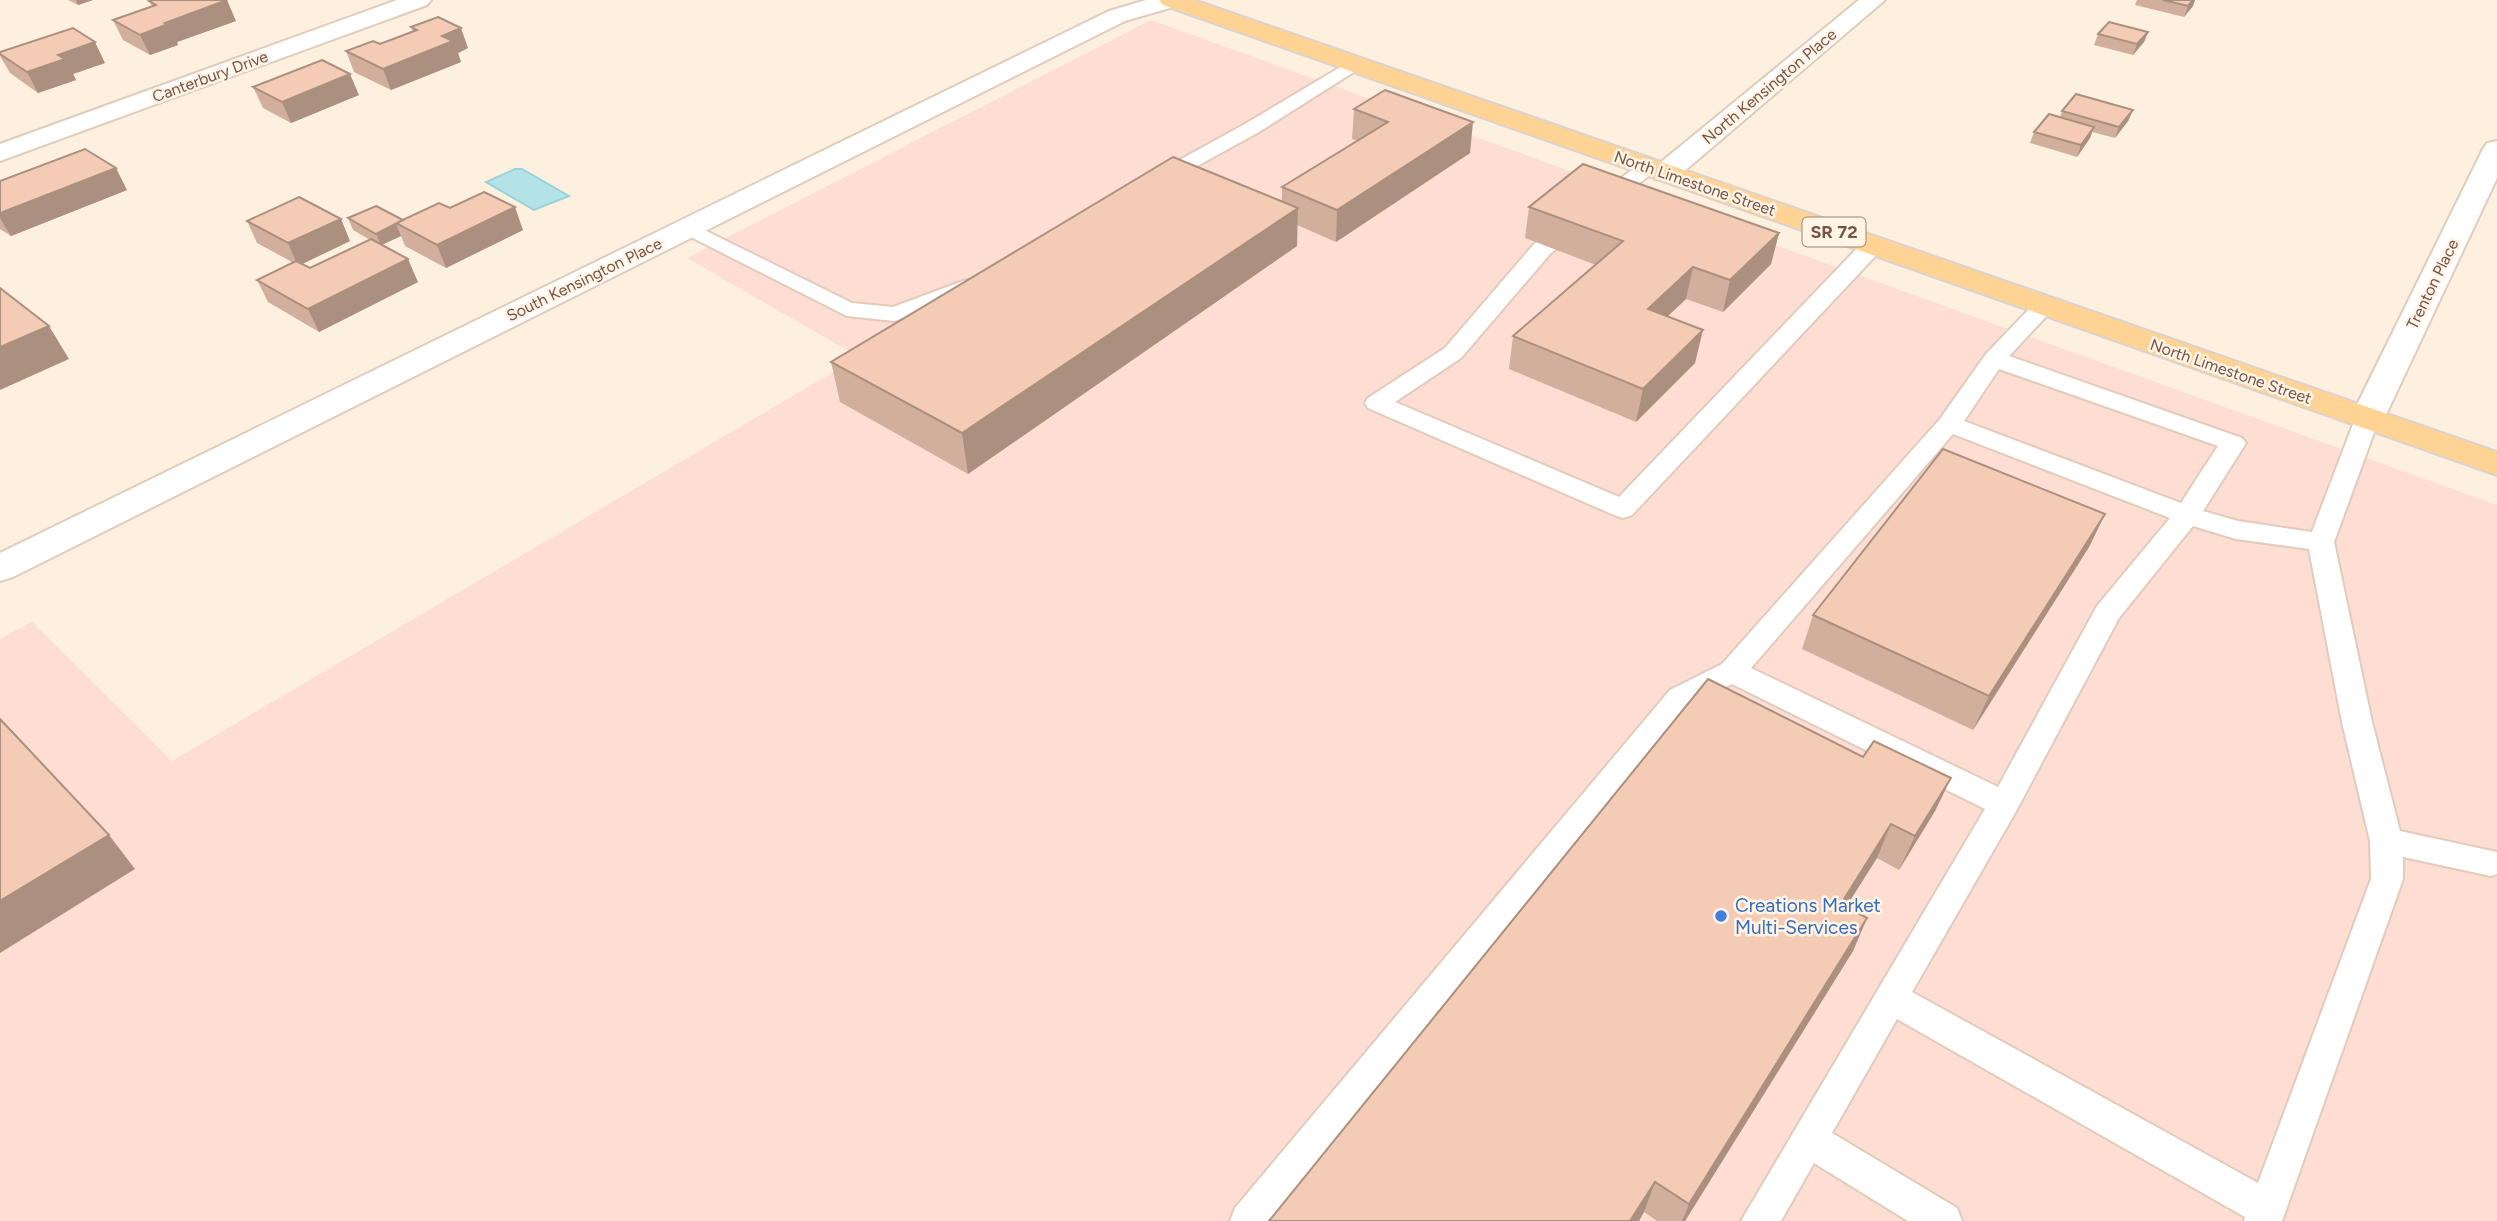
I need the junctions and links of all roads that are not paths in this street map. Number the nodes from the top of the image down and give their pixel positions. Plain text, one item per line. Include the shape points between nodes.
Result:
1 (419, 0) edge
2 (1172, 0) edge
3 (1873, 0) edge
4 (1354, 64) junction
5 (2497, 149) edge
6 (0, 153) edge
7 (1657, 170) junction
8 (1139, 190) edge
9 (688, 228) junction
10 (1873, 245) junction
11 (983, 277) edge
12 (2045, 306) junction
13 (1994, 359) junction
14 (2367, 419) junction
15 (1950, 424) junction
16 (2497, 464) edge
17 (2187, 515) junction
18 (2321, 542) junction
19 (0, 568) edge
20 (1732, 671) junction
21 (2004, 804) junction
22 (2386, 841) junction
23 (2495, 857) edge
24 (1891, 997) junction
25 (1808, 1139) junction
26 (2265, 1215) edge
27 (1249, 1221) edge
28 (1760, 1221) edge
29 (1943, 1221) edge

1 - 6 street, Canterbury Drive
2 - 4 main road, North Limestone Street / SR 72
2 - 9 street, South Kensington Place via 1117,16
3 - 7 street, North Kensington Place
4 - 7 main road, North Limestone Street / SR 72
4 - 8 lane
5 - 14 street, Trenton Place
7 - 10 main road, North Limestone Street / SR 72
7 - 10 lane via 1542,249 1453,353 1377,404 1623,509
9 - 11 lane via 847,309 894,314 947,297
9 - 19 street, South Kensington Place
10 - 12 main road, North Limestone Street / SR 72
12 - 13 lane
12 - 14 main road, North Limestone Street / SR 72
13 - 15 lane
13 - 17 lane via 2233,443
14 - 16 main road, North Limestone Street / SR 72
14 - 18 lane
15 - 17 lane
15 - 20 lane
17 - 18 lane via 2235,530
17 - 21 lane via 2106,613
18 - 22 lane
20 - 21 lane
20 - 27 lane via 1680,698
21 - 24 lane
22 - 23 lane
22 - 26 lane via 2387,879
24 - 25 lane
24 - 26 lane
25 - 28 lane
25 - 29 lane

